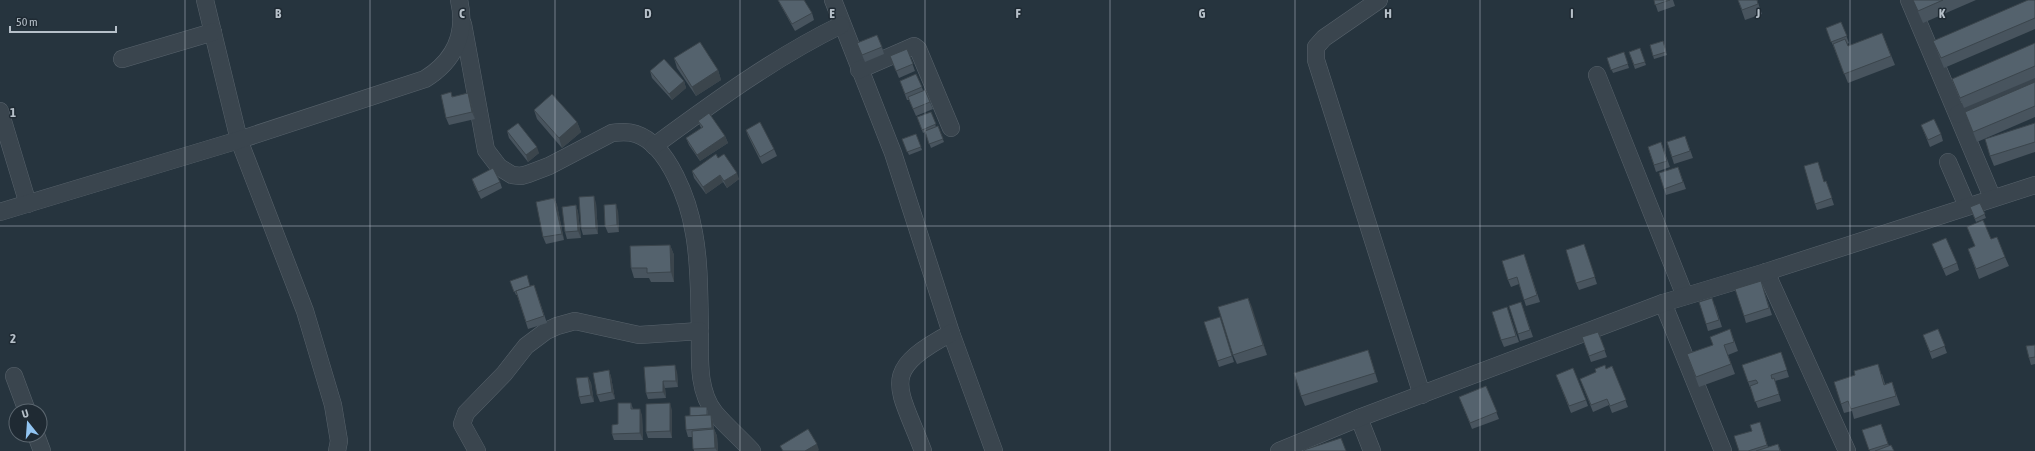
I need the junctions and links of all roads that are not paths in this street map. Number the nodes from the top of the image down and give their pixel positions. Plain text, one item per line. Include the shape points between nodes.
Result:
1 (205, 0) edge
2 (833, 0) edge
3 (1378, 0) edge
4 (1909, 0) edge
5 (460, 5) edge
6 (841, 25) junction
7 (212, 32) junction
8 (122, 60) dead end
9 (860, 70) junction
10 (1598, 75) dead end
11 (2035, 81) edge
12 (0, 111) edge
13 (1958, 114) junction
14 (951, 128) dead end
15 (239, 140) junction
16 (654, 146) junction
17 (1948, 162) dead end
18 (2035, 184) edge
19 (1992, 197) junction
20 (28, 204) junction
21 (1967, 206) junction
22 (0, 212) edge
23 (1766, 272) junction
24 (1685, 296) junction
25 (1663, 302) junction
26 (700, 331) junction
27 (951, 333) junction
28 (14, 376) dead end
29 (1422, 395) junction
30 (24, 403) edge
31 (1359, 418) junction
32 (336, 451) edge
33 (477, 451) edge
34 (752, 451) edge
35 (923, 451) edge
36 (994, 451) edge
37 (1279, 451) edge
38 (1372, 451) edge
39 (1723, 451) edge
40 (1847, 451) edge

1 - 7 street
2 - 6 street
3 - 29 street via 1324,38 1316,47 1316,60
4 - 13 street
5 - 15 street via 459,38 447,62 425,79
5 - 16 street via 486,150 499,168 512,175 528,174 549,166 612,133 638,134
6 - 9 street
6 - 16 street via 815,38 737,88
7 - 8 street
7 - 15 street
9 - 14 street via 914,46 918,49
9 - 27 street via 893,153
10 - 24 street
11 - 13 street
12 - 20 street
13 - 19 street
15 - 20 street
15 - 32 street via 305,311 333,405 339,441
16 - 26 street via 674,174 694,233
17 - 21 street
18 - 19 street
19 - 21 street
20 - 22 street
21 - 23 street
23 - 24 street
23 - 40 street
24 - 25 street
25 - 29 street
25 - 39 street
26 - 33 street via 639,336 575,321 546,331 526,346 504,374 466,413 462,424
26 - 34 street via 701,373 705,394 714,412
27 - 35 street via 925,347 910,359 899,380 900,392
27 - 36 street
28 - 30 street
29 - 31 street
31 - 37 street
31 - 38 street

